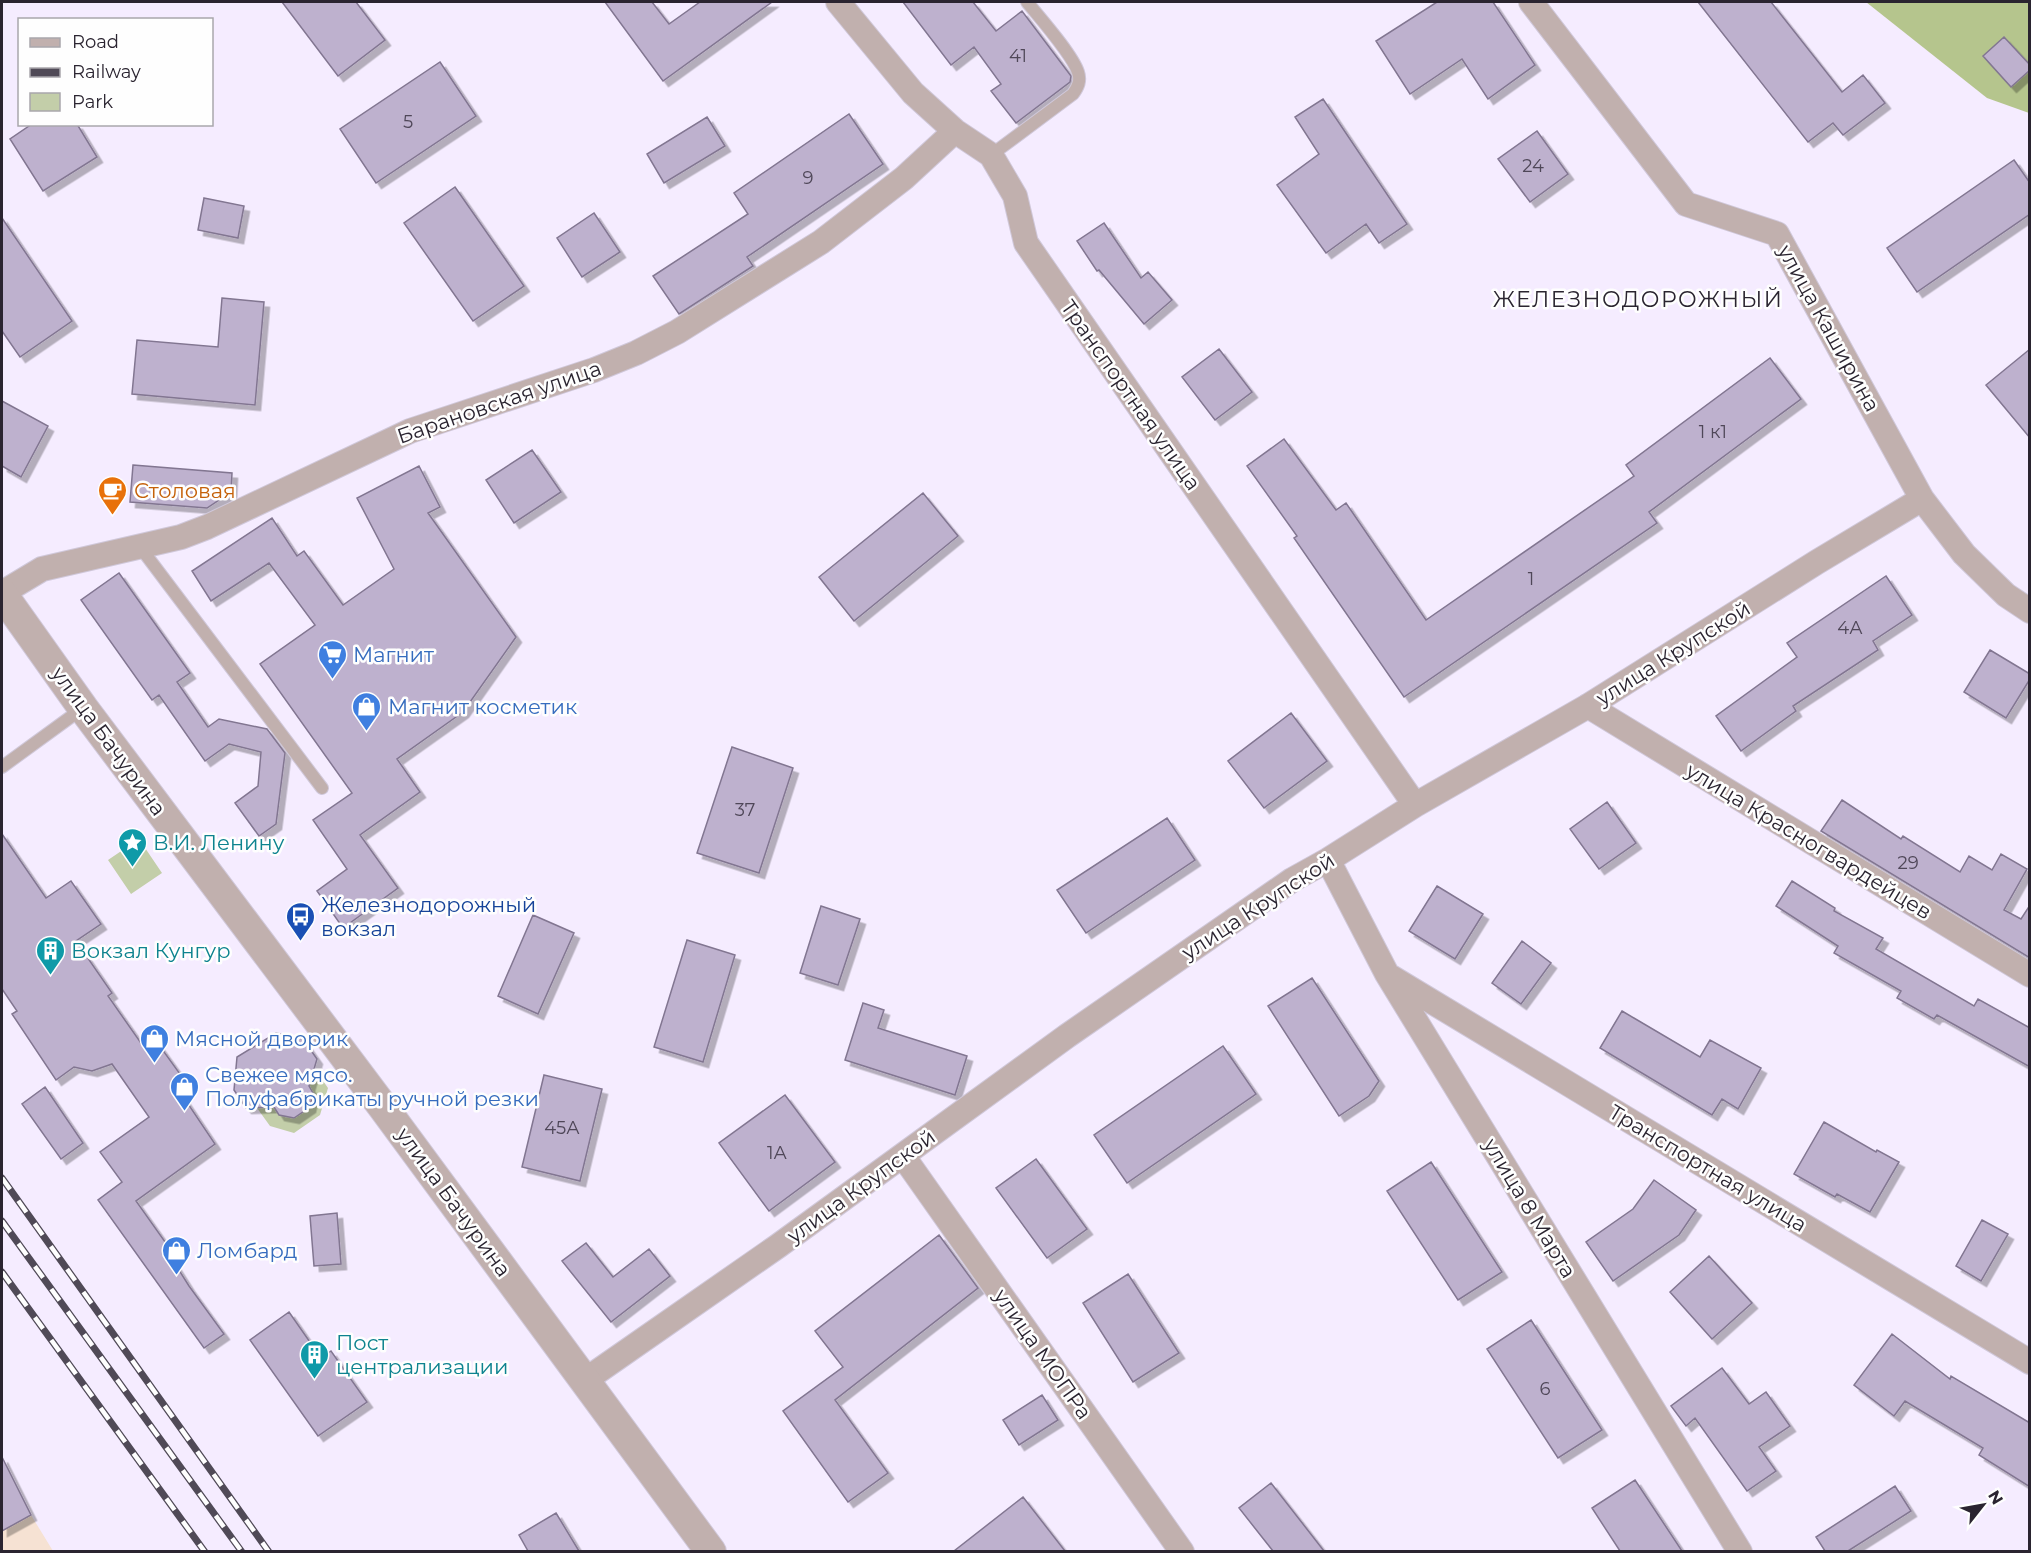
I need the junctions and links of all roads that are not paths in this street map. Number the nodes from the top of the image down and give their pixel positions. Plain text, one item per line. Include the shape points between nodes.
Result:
1 (838, 2) edge
2 (1027, 2) edge
3 (1531, 2) edge
4 (955, 131) junction
5 (991, 155) junction
6 (1922, 499) junction
7 (140, 547) junction
8 (2, 593) edge
9 (2030, 611) edge
10 (1588, 706) junction
11 (83, 708) junction
12 (2, 766) edge
13 (322, 788) dead end
14 (1415, 805) junction
15 (1328, 860) junction
16 (1387, 974) junction
17 (2030, 975) edge
18 (903, 1156) junction
19 (2030, 1362) edge
20 (584, 1381) junction
21 (711, 1551) edge
22 (1182, 1551) edge
23 (1740, 1551) edge

1 - 4 street, Транспортная улица via 913,93
2 - 5 lane via 1072,61 1079,84 1073,94
3 - 6 street, улица Каширина via 1686,204 1778,234
4 - 5 street, Транспортная улица
4 - 7 street, Барановская улица via 904,178 821,242 677,332 636,353 410,431 207,527
5 - 14 street, Транспортная улица via 1015,196 1026,243
6 - 9 street, улица Каширина via 1964,554 2006,595
6 - 10 street, улица Крупской
7 - 8 street, Барановская улица via 42,569
7 - 13 lane
8 - 11 street, улица Бачурина
10 - 14 street, улица Крупской
10 - 17 street, улица Красногвардейцев
11 - 12 lane
11 - 20 street, улица Бачурина
14 - 15 street, улица Крупской
15 - 16 street, улица 8 Марта
15 - 18 street, улица Крупской via 1233,920
16 - 19 street, Транспортная улица
16 - 23 street, улица 8 Марта
18 - 20 street, улица Крупской
18 - 22 street, улица МОПРа
20 - 21 street, улица Бачурина

